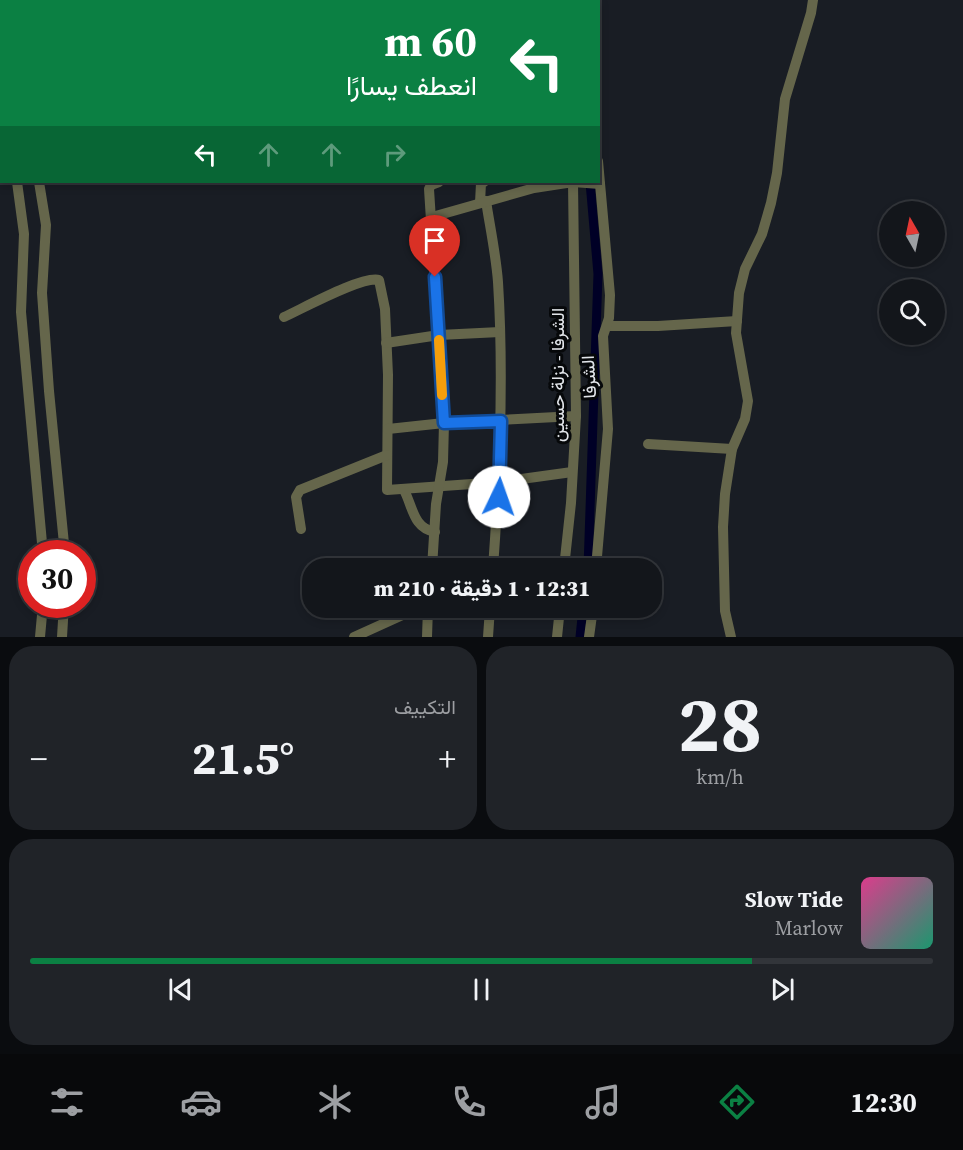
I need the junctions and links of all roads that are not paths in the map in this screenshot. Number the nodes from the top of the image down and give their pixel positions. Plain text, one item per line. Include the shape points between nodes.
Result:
1 (813, 0) edge
2 (18, 183) edge
3 (39, 183) edge
4 (436, 183) edge
5 (481, 183) edge
6 (569, 183) edge
7 (576, 183) edge
8 (587, 183) edge
9 (598, 184) joint
10 (483, 202) junction
11 (432, 217) junction
12 (284, 316) dead end
13 (737, 321) junction
14 (607, 326) junction
15 (500, 332) junction
16 (439, 335) junction
17 (386, 343) junction
18 (576, 416) junction
19 (501, 421) junction
20 (444, 423) junction
21 (388, 429) junction
22 (648, 444) dead end
23 (732, 449) junction
24 (387, 455) junction
25 (572, 472) junction
26 (500, 482) junction
27 (441, 485) junction
28 (404, 490) junction
29 (301, 529) dead end
30 (435, 532) junction
31 (42, 540) edge
32 (64, 540) edge
33 (433, 558) edge
34 (495, 558) edge
35 (565, 558) edge
36 (598, 558) edge
37 (42, 618) edge
38 (63, 618) edge
39 (396, 618) edge
40 (428, 618) edge
41 (489, 618) edge
42 (559, 618) edge
43 (592, 618) edge
44 (40, 637) edge
45 (62, 637) edge
46 (354, 637) edge
47 (427, 637) edge
48 (488, 637) edge
49 (557, 637) edge
50 (589, 637) edge
51 (731, 637) edge

1 - 13 street via 785,99 773,193 764,227 743,276
2 - 31 street via 24,234 21,312
3 - 32 street via 46,225 42,293
4 - 11 street via 429,186
5 - 10 street
6 - 10 street
7 - 18 street, الشرفا - نزلة حسين
8 - 9 street
9 - 14 street, الشرفا via 610,289
10 - 11 street
10 - 15 street via 497,279
11 - 16 street
12 - 17 street via 339,290 378,279 384,299
13 - 14 street
13 - 23 street via 748,401
14 - 36 street, الشرفا via 603,342 608,429
15 - 16 street
15 - 19 street
16 - 17 street
16 - 20 street
17 - 21 street
18 - 19 street
18 - 25 street, الشرفا - نزلة حسين
19 - 20 street
19 - 26 street
20 - 21 street
20 - 27 street
21 - 24 street
22 - 23 street
23 - 51 street via 723,527 725,610
24 - 28 street via 387,490
24 - 29 street via 300,490 296,497
25 - 26 street
25 - 35 street, الشرفا - نزلة حسين
26 - 27 street
26 - 34 street
27 - 28 street
27 - 30 street
28 - 30 street via 416,520
30 - 33 street
37 - 44 street
38 - 45 street
39 - 46 street
40 - 47 street
41 - 48 street
42 - 49 street
43 - 50 street

